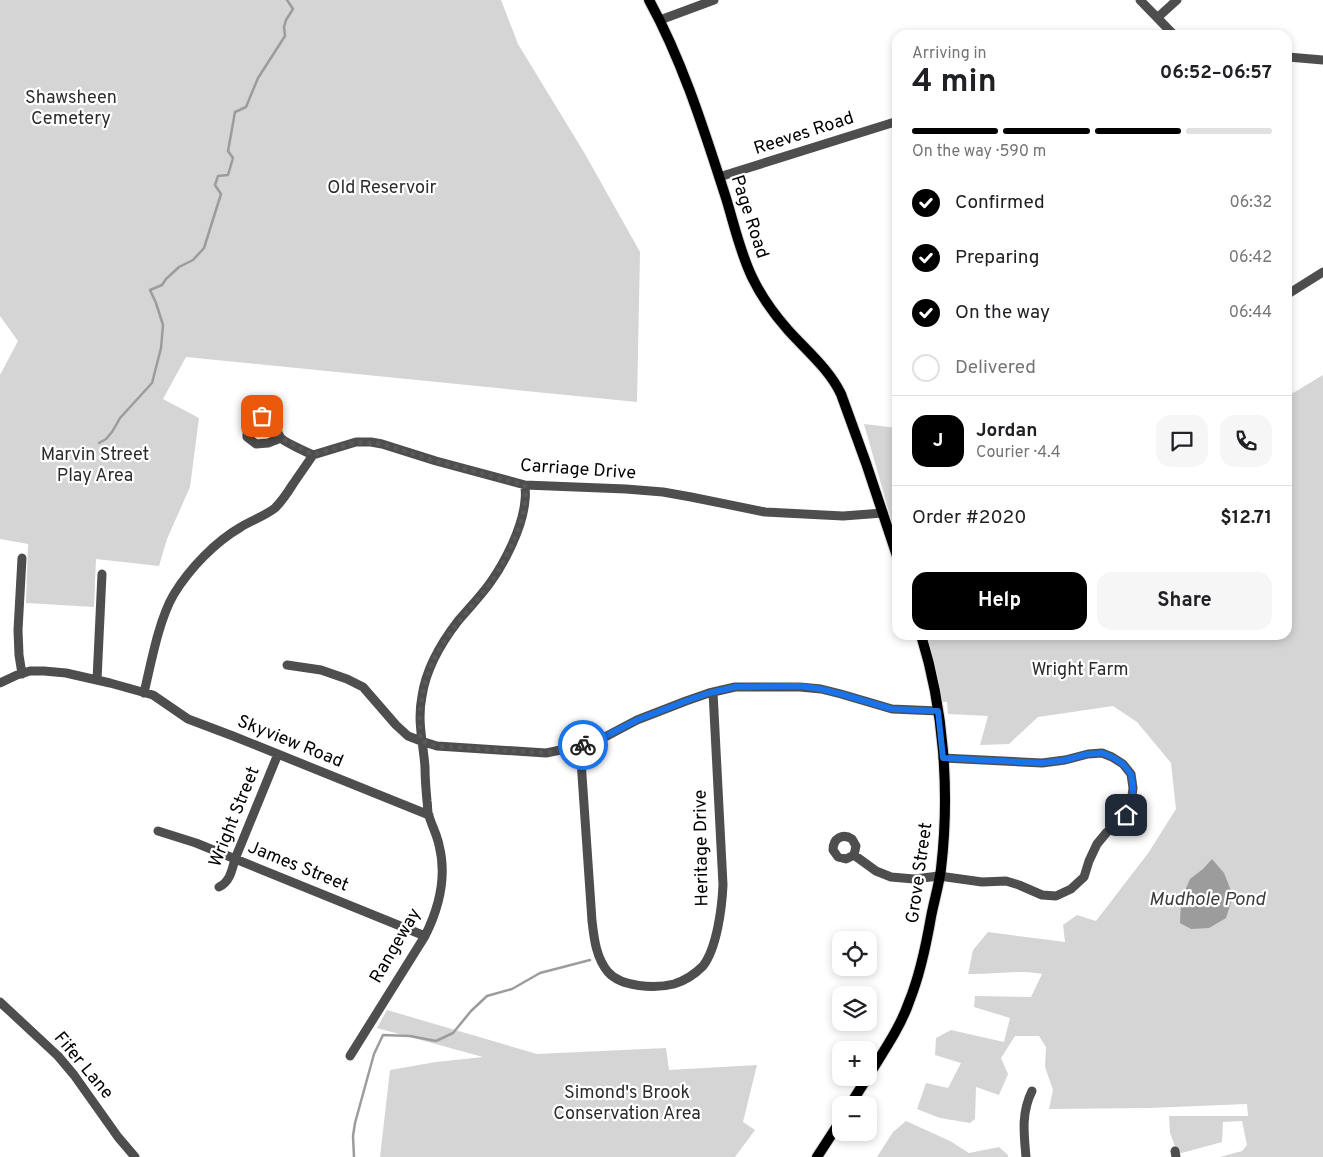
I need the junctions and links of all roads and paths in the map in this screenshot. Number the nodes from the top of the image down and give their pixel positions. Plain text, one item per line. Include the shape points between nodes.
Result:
1 (648, 0) edge
2 (714, 0) edge
3 (1140, 0) edge
4 (1177, 0) edge
5 (1157, 18) junction
6 (660, 20) junction
7 (1169, 30) edge
8 (1292, 57) edge
9 (1323, 60) edge
10 (892, 123) edge
11 (719, 177) junction
12 (1323, 272) edge
13 (1292, 291) edge
14 (281, 438) dead end
15 (313, 455) junction
16 (525, 485) junction
17 (883, 513) junction
18 (892, 541) edge
19 (22, 558) dead end
20 (102, 574) dead end
21 (922, 640) edge
22 (287, 664) dead end
23 (22, 674) junction
24 (97, 680) junction
25 (0, 683) edge
26 (713, 692) junction
27 (144, 693) junction
28 (938, 711) junction
29 (421, 741) junction
30 (580, 746) junction
31 (278, 754) junction
32 (943, 758) junction
33 (428, 815) junction
34 (158, 831) dead end
35 (854, 855) dead end
36 (235, 859) junction
37 (939, 876) junction
38 (219, 888) dead end
39 (425, 936) junction
40 (0, 1002) edge
41 (350, 1056) dead end
42 (877, 1062) edge
43 (1032, 1091) dead end
44 (832, 1134) edge
45 (136, 1157) edge
46 (817, 1157) edge
47 (1026, 1157) edge

1 - 6 main road, Page Road
2 - 6 street
3 - 5 street
4 - 5 street
5 - 7 street
6 - 11 main road, Page Road via 678,59
8 - 9 street
10 - 11 street, Reeves Road
11 - 17 main road, Page Road via 754,282 778,318 834,380
12 - 13 street
14 - 15 street
15 - 16 street, Carriage Drive via 356,442 382,444
15 - 27 street via 275,508 220,541 184,580 164,619
16 - 17 street, Carriage Drive via 663,492 765,512 844,516
16 - 29 street, Rangeway via 521,519 508,552 490,584 437,653 427,675 419,717
17 - 18 main road
19 - 23 street via 18,630
20 - 24 street
21 - 28 main road, Grove Street
22 - 29 street via 321,670 363,687 396,726
23 - 24 street, Skyview Road via 44,670
23 - 25 street, Skyview Road
24 - 27 street, Skyview Road
26 - 28 street via 735,687 800,686 892,709
26 - 30 street via 637,720
26 - 30 street, Heritage Drive via 723,900 718,928 707,959 694,973 673,984 638,986 624,982 608,972 598,952 592,921
27 - 31 street, Skyview Road via 153,695 188,720
28 - 32 main road, Grove Street
29 - 30 street via 436,746 546,753
29 - 33 street, Rangeway
31 - 33 street, Skyview Road
31 - 36 street, Wright Street
32 - 37 main road, Grove Street via 944,821
32 - 37 street via 1042,763 1102,753 1123,764 1131,774 1133,788 1132,804 1126,815 1097,844 1084,877 1071,889 1056,896 1042,896 1006,881 982,882
33 - 39 street, Rangeway via 440,845 443,869 437,908
34 - 36 street, James Street
35 - 37 street via 886,875 914,879
36 - 38 street, Wright Street via 230,876
36 - 39 street, James Street
37 - 42 main road, Grove Street via 923,959 909,1004
39 - 41 street, Rangeway
40 - 45 street, Fifer Lane via 58,1056
43 - 47 street via 1024,1118
44 - 46 main road

